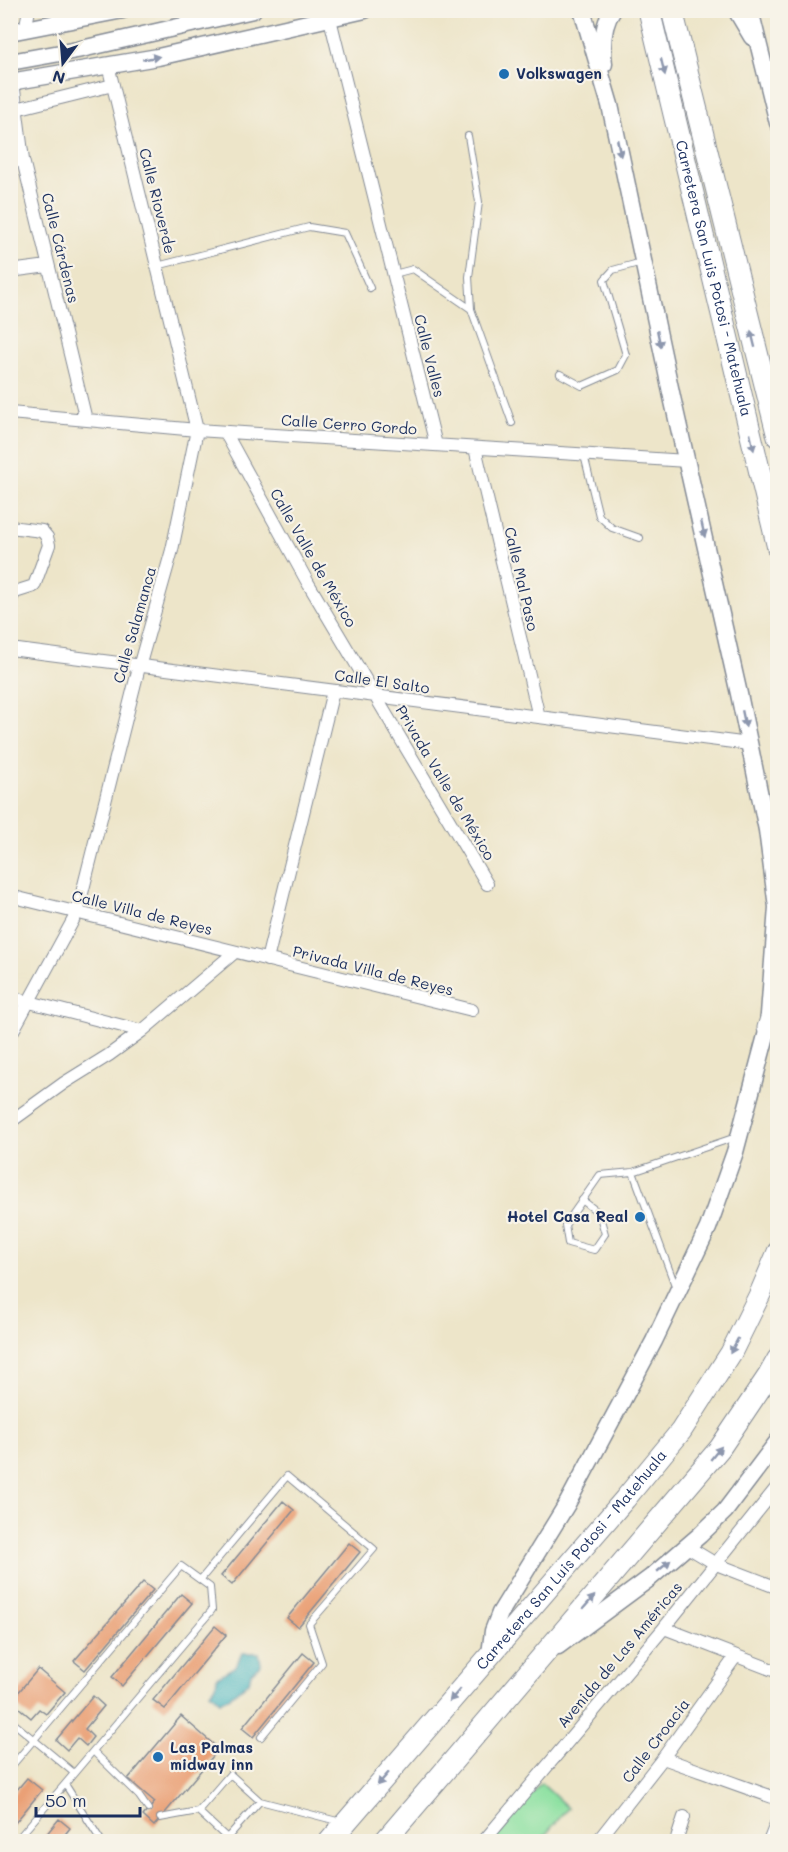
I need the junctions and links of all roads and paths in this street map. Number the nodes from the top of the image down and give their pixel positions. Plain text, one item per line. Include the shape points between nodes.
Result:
1 (29, 10) edge
2 (123, 10) edge
3 (253, 10) edge
4 (365, 10) edge
5 (582, 10) edge
6 (613, 10) edge
7 (649, 10) edge
8 (672, 10) edge
9 (736, 10) edge
10 (750, 10) edge
11 (330, 19) junction
12 (18, 31) edge
13 (762, 53) junction
14 (10, 62) edge
15 (108, 65) junction
16 (12, 82) edge
17 (113, 85) junction
18 (610, 105) junction
19 (14, 109) edge
20 (777, 123) edge
21 (468, 136) dead end
22 (16, 161) edge
23 (643, 261) junction
24 (48, 266) junction
25 (157, 266) junction
26 (10, 271) edge
27 (393, 274) junction
28 (370, 288) dead end
29 (471, 309) junction
30 (178, 344) joint
31 (560, 374) dead end
32 (10, 413) edge
33 (86, 420) junction
34 (512, 423) dead end
35 (197, 430) junction
36 (225, 432) junction
37 (777, 436) edge
38 (436, 445) junction
39 (475, 448) junction
40 (584, 455) junction
41 (687, 461) junction
42 (10, 527) edge
43 (640, 538) dead end
44 (777, 548) edge
45 (10, 600) edge
46 (10, 649) edge
47 (139, 667) junction
48 (333, 691) junction
49 (376, 697) junction
50 (539, 717) junction
51 (749, 744) junction
52 (487, 884) dead end
53 (10, 896) edge
54 (77, 913) junction
55 (235, 952) junction
56 (267, 960) junction
57 (777, 996) edge
58 (10, 997) edge
59 (29, 1001) junction
60 (472, 1010) dead end
61 (768, 1028) junction
62 (142, 1031) junction
63 (10, 1036) edge
64 (10, 1122) edge
65 (740, 1136) junction
66 (633, 1172) junction
67 (582, 1200) junction
68 (777, 1252) edge
69 (677, 1292) junction
70 (777, 1359) edge
71 (773, 1448) edge
72 (777, 1486) edge
73 (686, 1546) junction
74 (716, 1564) junction
75 (201, 1579) junction
76 (777, 1588) edge
77 (664, 1628) junction
78 (490, 1654) junction
79 (736, 1656) junction
80 (533, 1665) junction
81 (777, 1672) edge
82 (10, 1720) edge
83 (261, 1737) dead end
84 (35, 1739) junction
85 (93, 1751) junction
86 (663, 1758) junction
87 (10, 1768) edge
88 (74, 1773) junction
89 (65, 1784) junction
90 (777, 1799) edge
91 (260, 1801) junction
92 (148, 1809) dead end
93 (198, 1811) junction
94 (684, 1817) dead end
95 (160, 1818) dead end
96 (777, 1819) edge
97 (345, 1823) junction
98 (228, 1840) edge
99 (15, 1842) edge
100 (102, 1842) edge
101 (328, 1842) edge
102 (384, 1842) edge
103 (483, 1842) edge
104 (597, 1842) edge
105 (676, 1842) edge
106 (769, 1842) edge

1 - 12 street
2 - 12 street
3 - 14 street
4 - 11 street
5 - 18 street
6 - 18 street via 602,48
7 -> 44 highway, Carretera San Luis Potosi - Matehuala
37 -> 8 highway, Carretera San Luis Potosi - Matehuala
9 - 13 street
10 - 13 street
15 -> 11 street
11 - 27 street, Calle Valles
13 - 20 street
15 - 16 street
15 - 17 street, Calle Rioverde
16 - 19 street, Calle Cárdenas
17 - 19 street
17 - 25 street, Calle Rioverde
18 -> 23 street
19 - 22 street, Calle Cárdenas
21 - 29 lane via 479,202 470,278
22 - 24 street, Calle Cárdenas
23 - 31 lane via 614,270 604,280 626,355 618,370 582,386
23 -> 41 street
24 - 26 street
24 - 33 street, Calle Cárdenas
25 - 28 lane via 309,227 345,233
25 - 30 street, Calle Rioverde
27 - 29 lane via 413,270
27 - 38 street, Calle Valles
29 - 34 lane
30 - 35 street, Calle Salamanca
32 - 33 street, Calle Cerro Gordo
33 - 35 street, Calle Cerro Gordo
35 - 36 street, Calle Cerro Gordo
35 - 47 street, Calle Salamanca via 172,550
36 - 38 street, Calle Cerro Gordo
36 - 49 street, Calle Valle de México
38 - 39 street, Calle Cerro Gordo
39 - 40 street, Calle Cerro Gordo
39 - 50 street, Calle Mal Paso
40 - 41 street, Calle Cerro Gordo
40 - 43 lane via 599,516 612,528
41 -> 51 street
42 - 45 street via 42,531 49,545 34,586 15,592
46 - 47 street, Calle El Salto
47 - 48 street, Calle El Salto
47 - 54 street, Calle Salamanca
48 - 49 street, Calle El Salto
48 - 56 street
49 - 50 street, Calle El Salto
49 - 52 street, Privada Valle de México
50 - 51 street, Calle El Salto
51 - 61 street via 767,830 777,907
53 - 54 street, Calle Villa de Reyes
54 - 55 street, Calle Villa de Reyes
54 - 59 street, Calle Salamanca
55 - 56 street, Calle Villa de Reyes
55 - 62 street
56 - 60 street, Privada Villa de Reyes
57 - 61 highway
58 - 59 street
59 - 62 street
59 - 63 street, Calle Salamanca
61 - 65 street
62 - 64 street
65 - 66 lane
65 - 69 street via 708,1228
66 - 67 lane via 600,1175
66 - 69 lane
67 - 67 lane via 565,1225 568,1243 594,1250 605,1234 599,1213
68 -> 78 highway, Carretera San Luis Potosi - Matehuala via 731,1353 681,1431
69 - 78 street via 567,1504 500,1613
80 -> 70 highway via 720,1448
71 - 73 street via 725,1511
72 - 74 street, Avenida de Las Américas
73 - 74 street
80 -> 73 street
74 - 76 street
74 - 77 street, Avenida de Las Américas
75 - 83 lane via 287,1476 374,1549 309,1624 322,1663
75 - 84 lane via 181,1566
75 - 85 lane via 210,1587 212,1610
77 - 79 street
77 - 103 street, Avenida de Las Américas
78 -> 97 highway, Carretera San Luis Potosi - Matehuala
79 - 81 street
79 - 86 street, Calle Croacia
80 - 102 highway
82 - 84 lane
84 - 87 lane
84 - 88 lane
85 - 88 lane
85 - 92 lane
86 - 90 street
86 - 104 street, Calle Croacia
88 - 89 lane
89 - 99 lane
89 - 100 lane
91 - 93 lane via 230,1774
91 - 97 lane
91 - 98 lane
93 - 95 lane
93 - 98 lane
94 - 105 street
96 - 106 street
97 - 101 highway, Carretera San Luis Potosi - Matehuala

